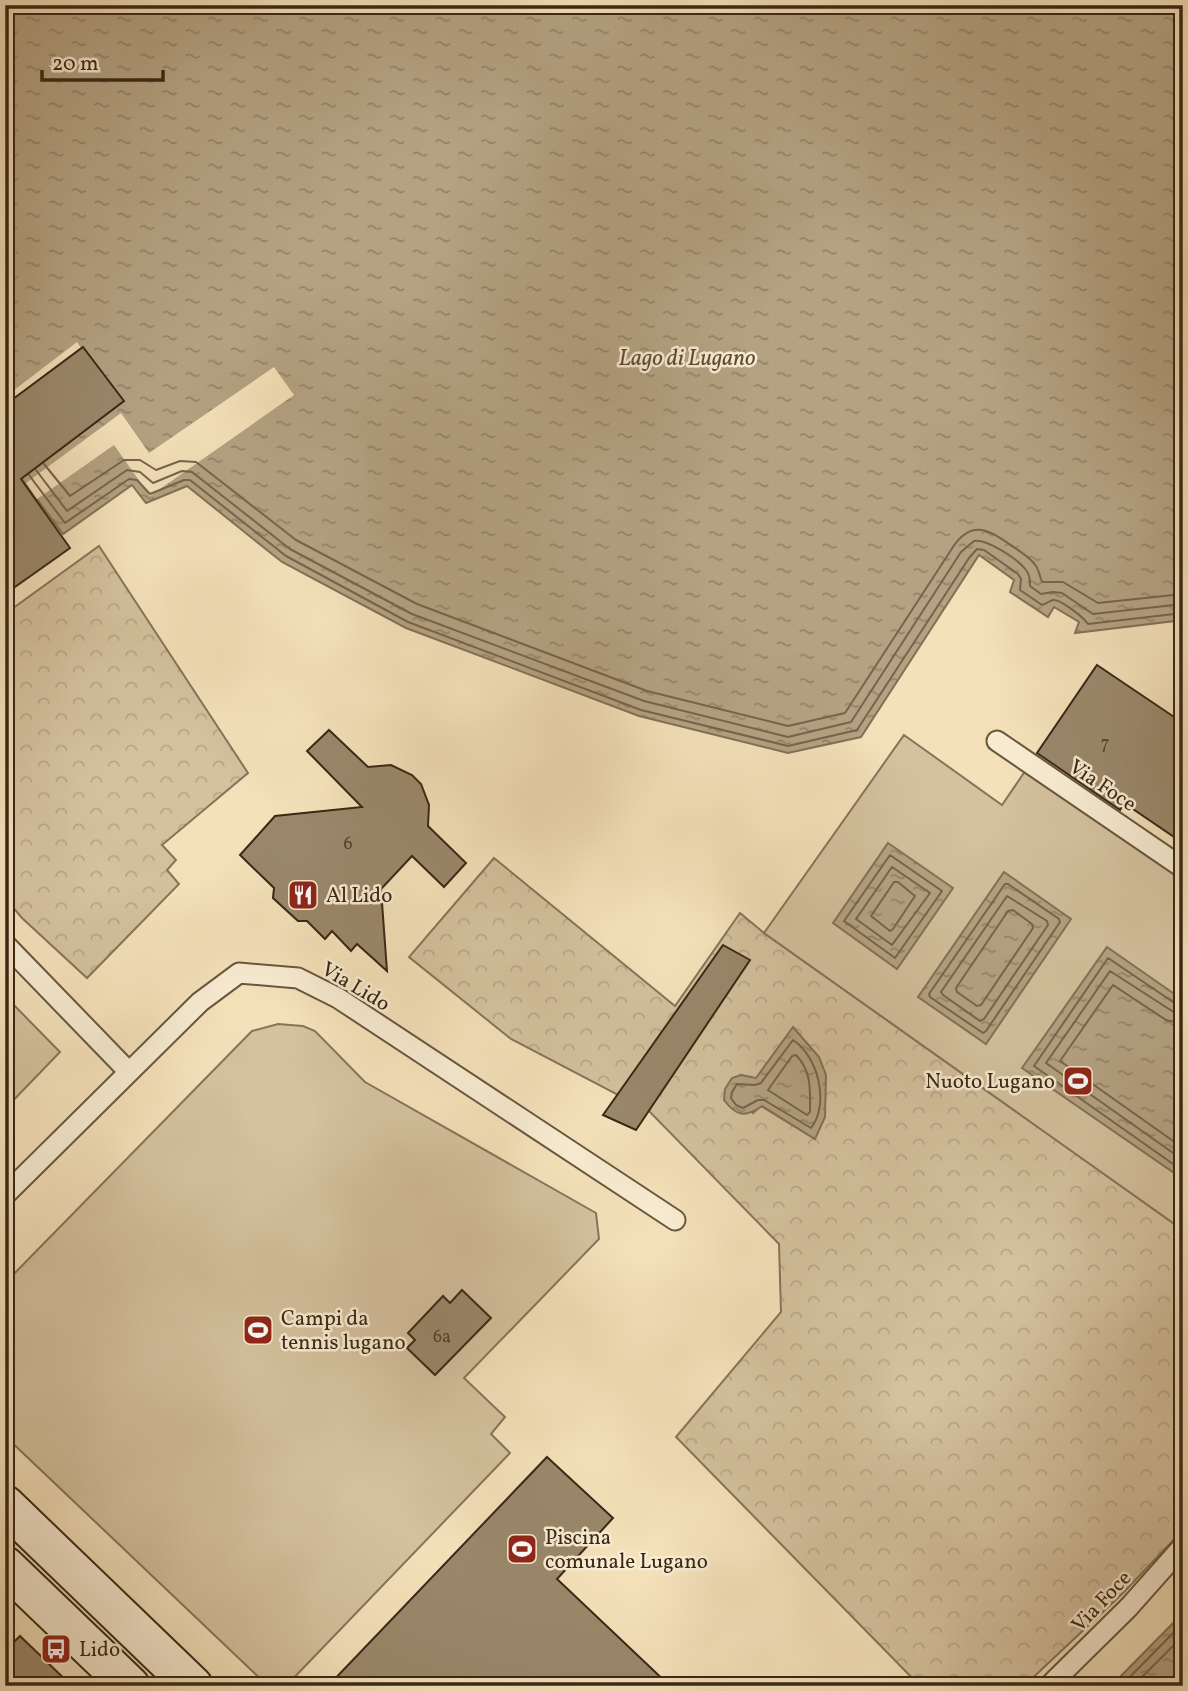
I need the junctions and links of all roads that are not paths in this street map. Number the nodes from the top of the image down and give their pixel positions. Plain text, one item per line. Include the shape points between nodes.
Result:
1 (997, 741) dead end
2 (1183, 868) edge
3 (5, 944) edge
4 (128, 1071) junction
5 (5, 1195) edge
6 (675, 1220) dead end
7 (5, 1505) edge
8 (1183, 1546) edge
9 (5, 1566) edge
10 (130, 1686) edge
11 (193, 1686) edge
12 (1049, 1686) edge

1 - 2 lane, Via Foce
3 - 4 lane
4 - 5 lane, Via Lido
4 - 6 lane, Via Lido via 200,1002 239,973 298,978 338,998
7 - 11 main road
8 - 12 lane, Via Foce
9 - 10 main road

